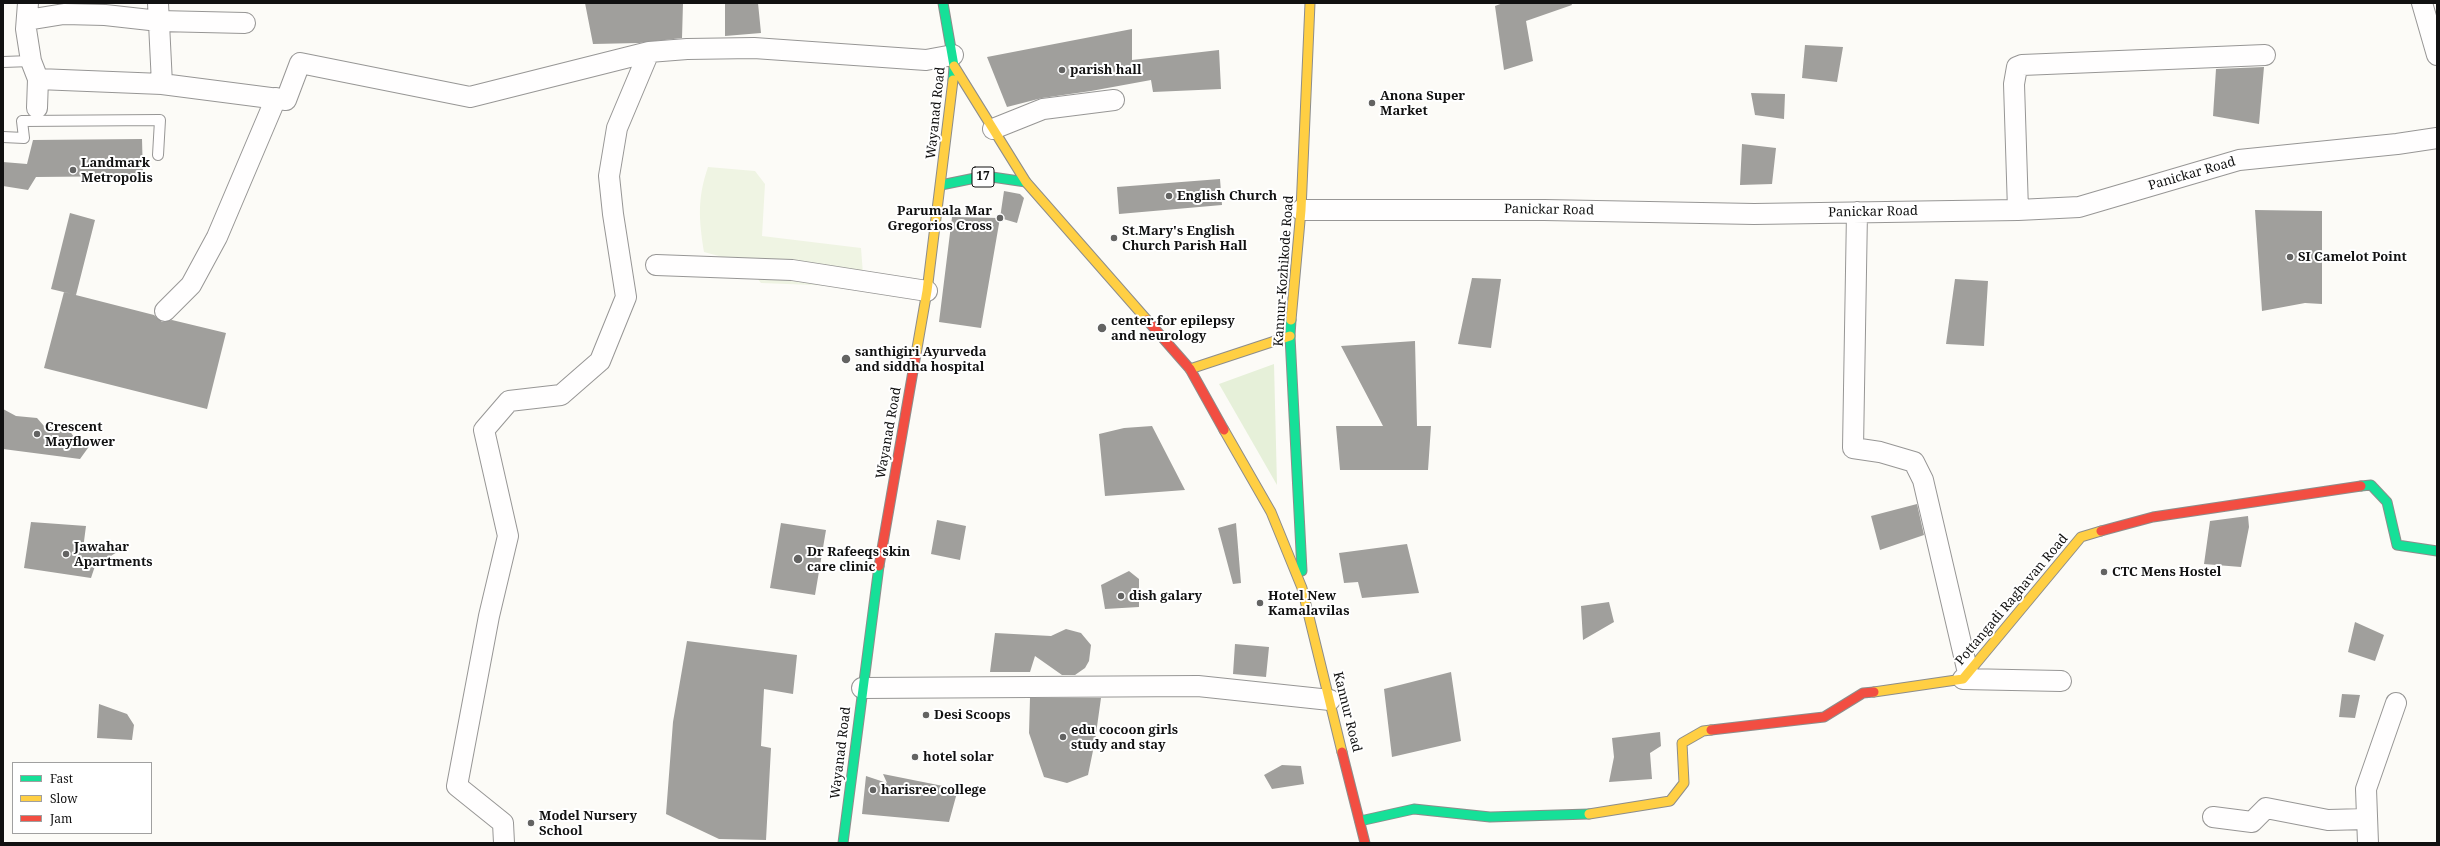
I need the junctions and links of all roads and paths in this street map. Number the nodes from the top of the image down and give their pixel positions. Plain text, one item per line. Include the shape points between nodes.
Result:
1 (943, 3) edge
2 (1310, 3) edge
3 (2422, 3) edge
4 (28, 12) edge
5 (159, 12) edge
6 (245, 23) dead end
7 (649, 52) junction
8 (2265, 55) dead end
9 (2437, 55) edge
10 (953, 60) junction
11 (3, 62) edge
12 (34, 70) junction
13 (162, 84) junction
14 (276, 98) junction
15 (1114, 100) dead end
16 (37, 108) dead end
17 (993, 129) junction
18 (3, 137) edge
19 (2437, 138) edge
20 (158, 155) dead end
21 (1026, 182) junction
22 (941, 185) junction
23 (1301, 210) junction
24 (2018, 210) junction
25 (1857, 212) junction
26 (656, 265) dead end
27 (927, 291) junction
28 (165, 310) dead end
29 (1290, 336) junction
30 (1190, 370) junction
31 (2437, 551) edge
32 (1302, 588) junction
33 (1965, 676) junction
34 (2061, 681) dead end
35 (862, 688) junction
36 (1330, 700) junction
37 (2396, 703) dead end
38 (2213, 817) dead end
39 (2366, 819) junction
40 (1360, 821) junction
41 (504, 843) edge
42 (842, 843) edge
43 (1365, 843) edge
44 (2368, 843) edge

1 - 10 main road, Wayanad Road
2 - 23 main road, Kannur-Kozhikode Road
3 - 9 street
4 - 5 street via 105,15
4 - 12 street
5 - 6 street
5 - 13 street
7 - 10 street via 754,48
7 - 14 street via 470,97 300,63 286,100
7 - 41 street via 617,128 609,176 612,214 626,297 600,362 561,395 509,401 484,430 508,536 489,616 457,786 504,823
8 - 24 street via 2017,67 2014,84
10 - 17 main road
10 - 22 main road, Wayanad Road
11 - 12 lane
12 - 13 street
12 - 16 street
13 - 14 street
14 - 28 street via 217,237 191,285
15 - 17 street via 1043,109
17 - 21 main road
18 - 20 lane via 24,138 22,121 160,120
19 - 24 street, Panickar Road via 2239,160 2079,207
21 - 22 main road, 17 via 985,176
21 - 30 main road
22 - 27 main road, Wayanad Road
23 - 25 street, Panickar Road via 1544,210 1754,214
23 - 29 main road, Kannur-Kozhikode Road
24 - 25 street, Panickar Road
25 - 33 street via 1853,448 1880,452 1914,462 1923,480
26 - 27 street via 792,270
27 - 35 main road, Wayanad Road via 874,596
29 - 30 main road
29 - 32 main road, Kannur-Kozhikode Road
30 - 32 main road via 1271,512
31 - 33 main road, Pottangadi Raghavan Road via 2397,545 2387,502 2371,485 2153,517 2081,537
32 - 36 main road, Kannur Road
33 - 34 street
33 - 40 main road, Pottangadi Raghavan Road via 1863,693 1824,717 1702,731 1682,743 1684,783 1670,801 1578,816 1490,817 1414,809
35 - 36 street via 1198,686
35 - 42 main road, Wayanad Road
36 - 40 main road, Kannur Road
37 - 39 street via 2366,789
38 - 39 street via 2252,822 2266,808 2328,820
39 - 44 street
40 - 43 main road, Kannur Road

